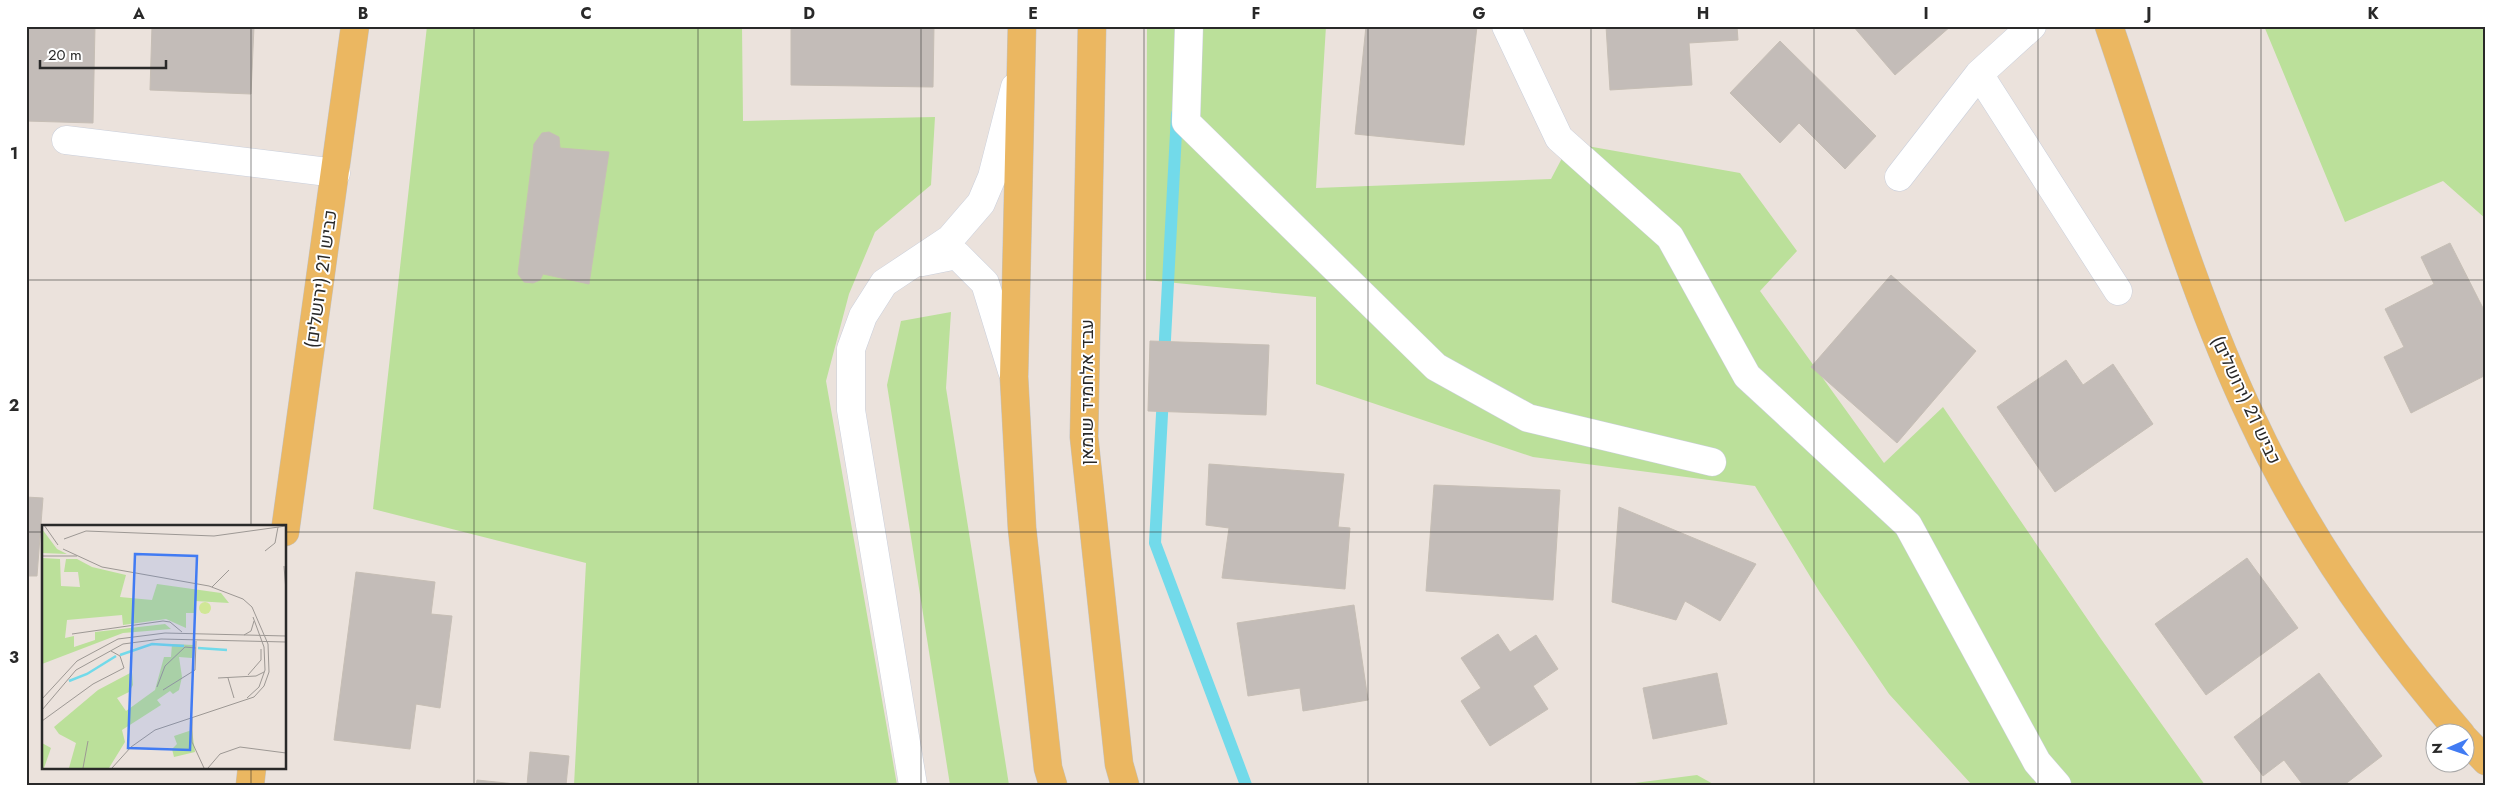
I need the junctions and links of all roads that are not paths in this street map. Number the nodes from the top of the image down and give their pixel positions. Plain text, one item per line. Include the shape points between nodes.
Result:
1 (355, 26) edge
2 (1022, 26) edge
3 (1092, 26) edge
4 (1189, 26) edge
5 (1506, 26) edge
6 (2032, 26) edge
7 (2109, 26) edge
8 (1022, 60) junction
9 (1979, 74) junction
10 (66, 140) dead end
11 (336, 173) junction
12 (1900, 177) dead end
13 (916, 263) junction
14 (2118, 291) dead end
15 (1014, 376) junction
16 (1712, 462) dead end
17 (286, 525) edge
18 (2452, 724) edge
19 (2474, 748) edge
20 (2486, 761) edge
21 (252, 768) edge
22 (250, 785) edge
23 (913, 785) edge
24 (1053, 785) edge
25 (1125, 785) edge
26 (2057, 785) edge

1 - 11 main road, כביש 21 (ירושלים)
2 - 8 main road
3 - 25 main road, עבד אלחמיד שומאן via 1084,438 1119,764
4 - 16 street via 1186,122 1436,366 1528,418
5 - 26 street via 1559,138 1670,237 1747,376 1908,525 2037,762
6 - 9 street
7 - 18 main road, כביש 21 (ירושלים) via 2208,314 2254,423 2293,498 2365,613
8 - 13 street via 992,177 981,203 950,239
8 - 15 main road
9 - 12 street
9 - 14 street
10 - 11 street
11 - 17 main road, כביש 21 (ירושלים)
13 - 15 street via 957,255 985,283
13 - 23 street via 884,283 863,316 851,349 851,401
15 - 24 main road via 1022,528 1048,768
19 - 20 main road
21 - 22 main road

